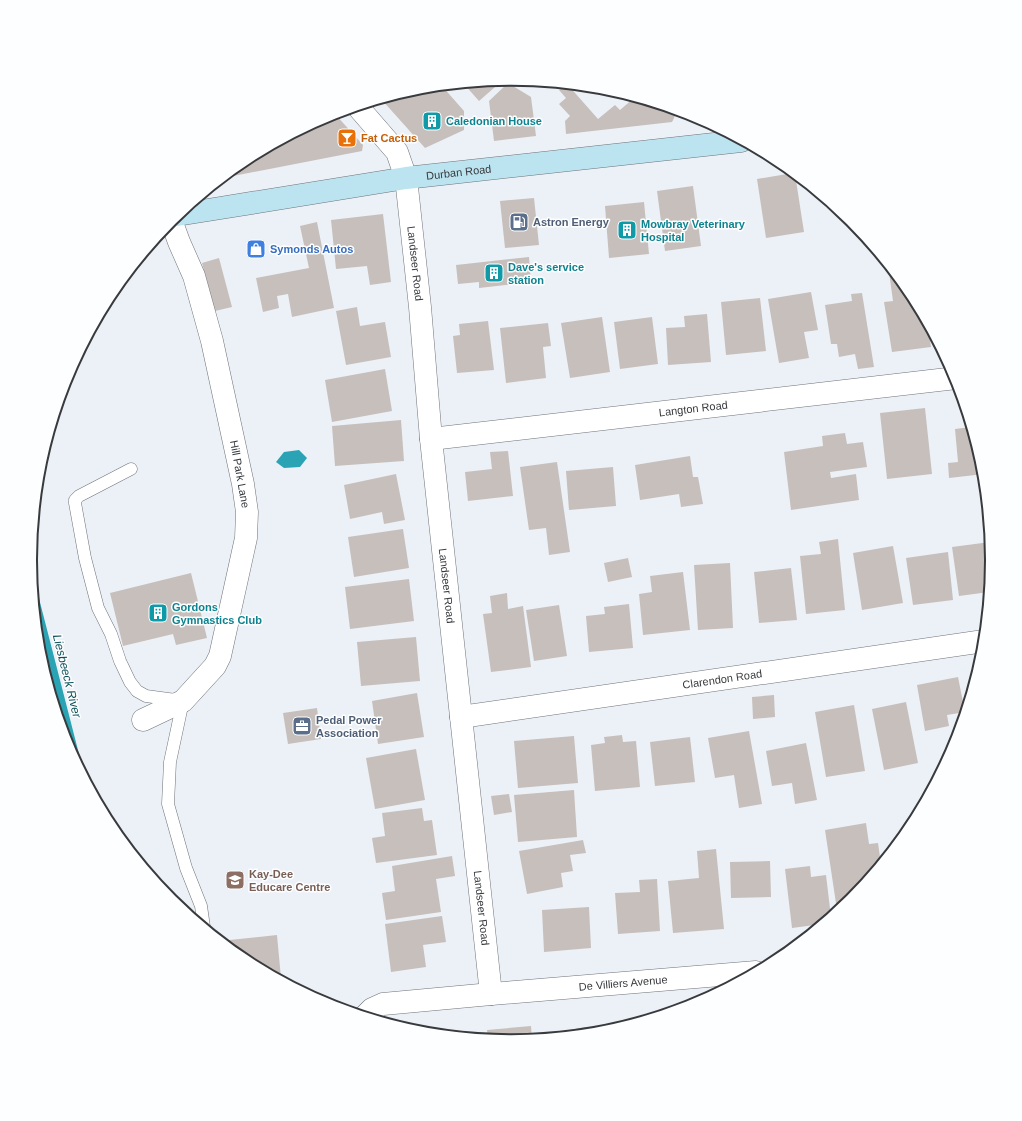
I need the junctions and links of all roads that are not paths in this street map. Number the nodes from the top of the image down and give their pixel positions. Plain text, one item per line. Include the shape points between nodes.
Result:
1 (362, 111) edge
2 (733, 142) edge
3 (406, 178) junction
4 (188, 213) edge
5 (174, 227) edge
6 (949, 379) edge
7 (431, 439) junction
8 (131, 469) dead end
9 (978, 642) edge
10 (183, 701) junction
11 (461, 717) junction
12 (143, 720) dead end
13 (203, 921) edge
14 (744, 973) edge
15 (491, 994) junction
16 (369, 1012) edge

1 - 3 street, Landseer Road via 397,152
2 - 3 main road, Durban Road
3 - 4 main road, Durban Road
3 - 7 street, Landseer Road
5 - 10 street, Hill Park Lane via 194,276 212,341 247,512 246,538 220,656 215,666
6 - 7 street, Langton Road
7 - 11 street, Landseer Road
8 - 10 lane via 85,492 75,500 85,558 98,608 130,682 137,691 146,696
9 - 11 street, Clarendon Road
10 - 12 street, Hill Park Lane
10 - 13 lane via 170,762 168,804 186,868 201,906
11 - 15 street, Landseer Road
14 - 15 street, De Villiers Avenue
15 - 16 street, De Villiers Avenue via 383,1004

